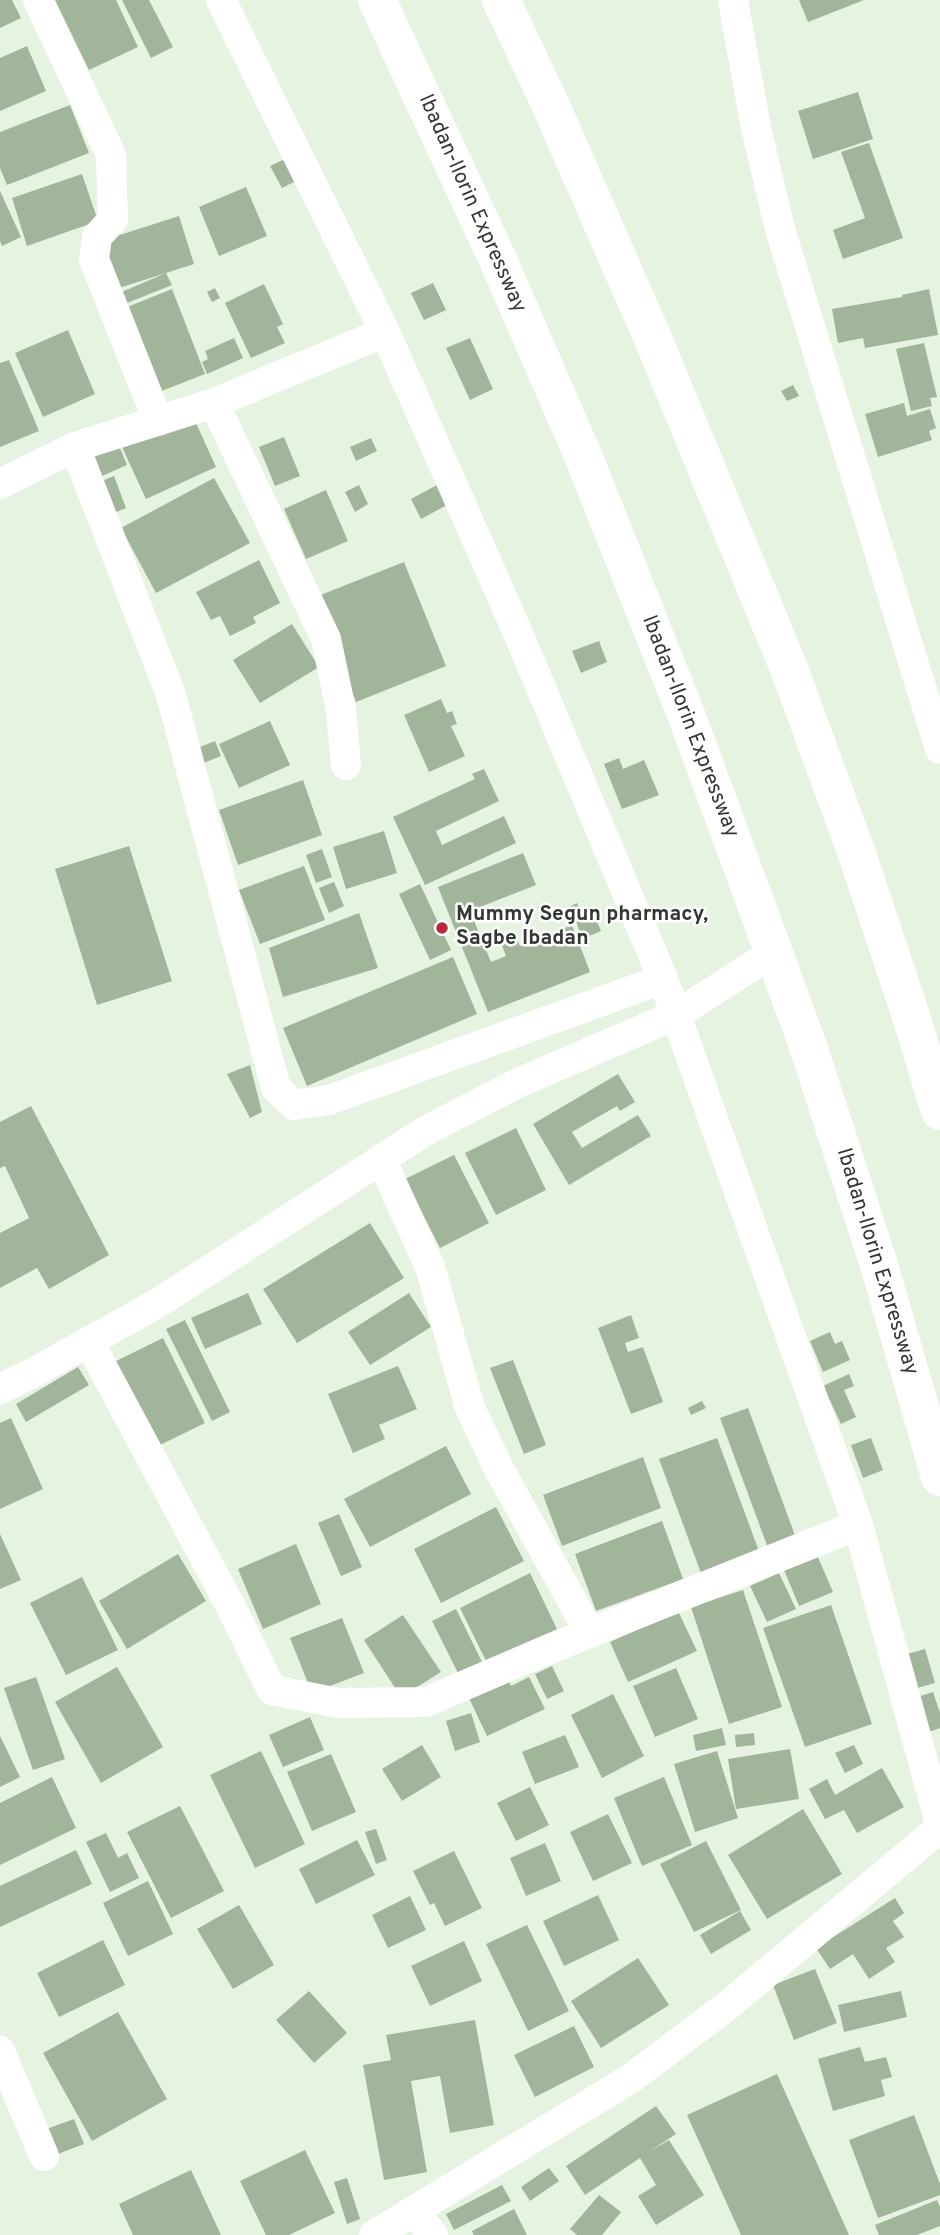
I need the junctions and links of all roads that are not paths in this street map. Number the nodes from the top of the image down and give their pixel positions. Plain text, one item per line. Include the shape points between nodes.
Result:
1 (38, 0) edge
2 (221, 0) edge
3 (377, 0) edge
4 (501, 0) edge
5 (733, 0) edge
6 (385, 332) junction
7 (214, 403) junction
8 (158, 421) junction
9 (75, 447) junction
10 (0, 484) edge
11 (940, 749) edge
12 (346, 765) dead end
13 (774, 952) junction
14 (663, 979) junction
15 (676, 1015) junction
16 (940, 1111) edge
17 (381, 1159) junction
18 (89, 1342) junction
19 (0, 1388) edge
20 (940, 1477) edge
21 (858, 1525) junction
22 (590, 1633) junction
23 (940, 1825) edge
24 (0, 2052) edge
25 (44, 2156) dead end
26 (414, 2211) junction
27 (374, 2235) edge
28 (433, 2235) edge

1 - 8 street via 111,155 113,219 97,236 94,259
2 - 6 street
3 - 13 highway, Ibadan-Ilorin Expressway via 584,458
4 - 16 highway via 654,341 790,671 858,857
5 - 11 street via 780,229
6 - 7 street
6 - 14 street
7 - 8 street
7 - 12 street via 326,639 341,710
8 - 9 street
9 - 10 street
9 - 14 street via 171,695 276,1088 294,1105 329,1100
13 - 15 street
13 - 20 highway, Ibadan-Ilorin Expressway via 879,1265
14 - 15 street
15 - 17 street via 518,1083 426,1130
15 - 21 street
17 - 18 street via 159,1303
17 - 22 street via 430,1267 470,1408
18 - 19 street
18 - 22 street via 272,1690 339,1703 426,1702
21 - 22 street
21 - 23 street
23 - 26 street via 727,2006 630,2079
24 - 25 street
26 - 27 street
26 - 28 street

